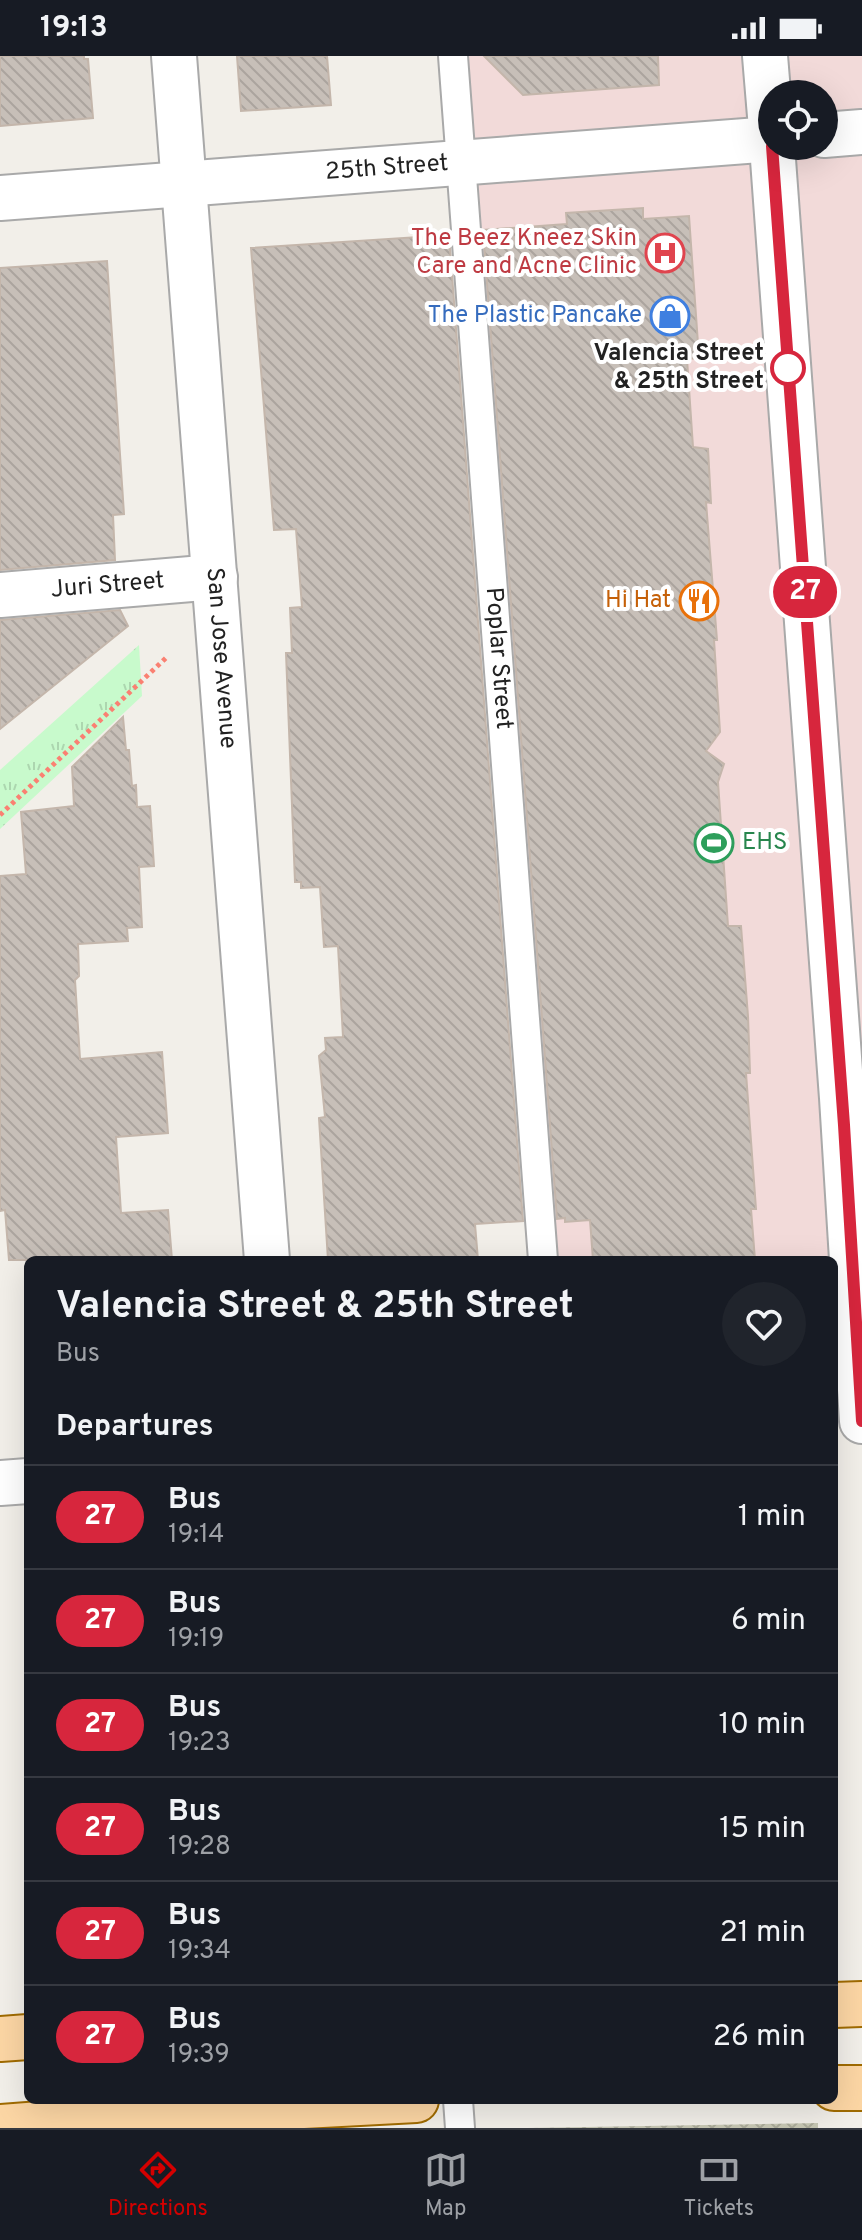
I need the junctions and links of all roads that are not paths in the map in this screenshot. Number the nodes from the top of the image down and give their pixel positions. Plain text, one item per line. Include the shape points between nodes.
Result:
1 (174, 56) edge
2 (453, 56) edge
3 (765, 56) edge
4 (767, 80) edge
5 (862, 132) edge
6 (838, 134) edge
7 (758, 140) edge
8 (773, 160) edge
9 (461, 163) junction
10 (184, 183) junction
11 (0, 198) edge
12 (215, 577) junction
13 (0, 595) edge
14 (267, 1256) edge
15 (543, 1256) edge
16 (838, 1417) edge
17 (862, 1417) edge
18 (24, 1481) edge
19 (0, 1483) edge
20 (862, 2004) edge
21 (838, 2005) edge
22 (24, 2037) edge
23 (0, 2039) edge
24 (838, 2088) edge
25 (862, 2088) edge
26 (341, 2104) edge
27 (458, 2104) edge
28 (0, 2127) edge
29 (460, 2128) edge

1 - 10 street, San Jose Avenue
2 - 9 lane, Poplar Street
3 - 4 street
5 - 6 street
7 - 9 street, 25th Street
8 - 17 street
9 - 10 street, 25th Street
9 - 15 lane, Poplar Street
10 - 11 street, 25th Street
10 - 12 street, San Jose Avenue
12 - 13 street, Juri Street
12 - 14 street, San Jose Avenue
16 - 17 street
18 - 19 street
20 - 21 main road
22 - 23 main road
24 - 25 main road
26 - 28 main road
27 - 29 lane

